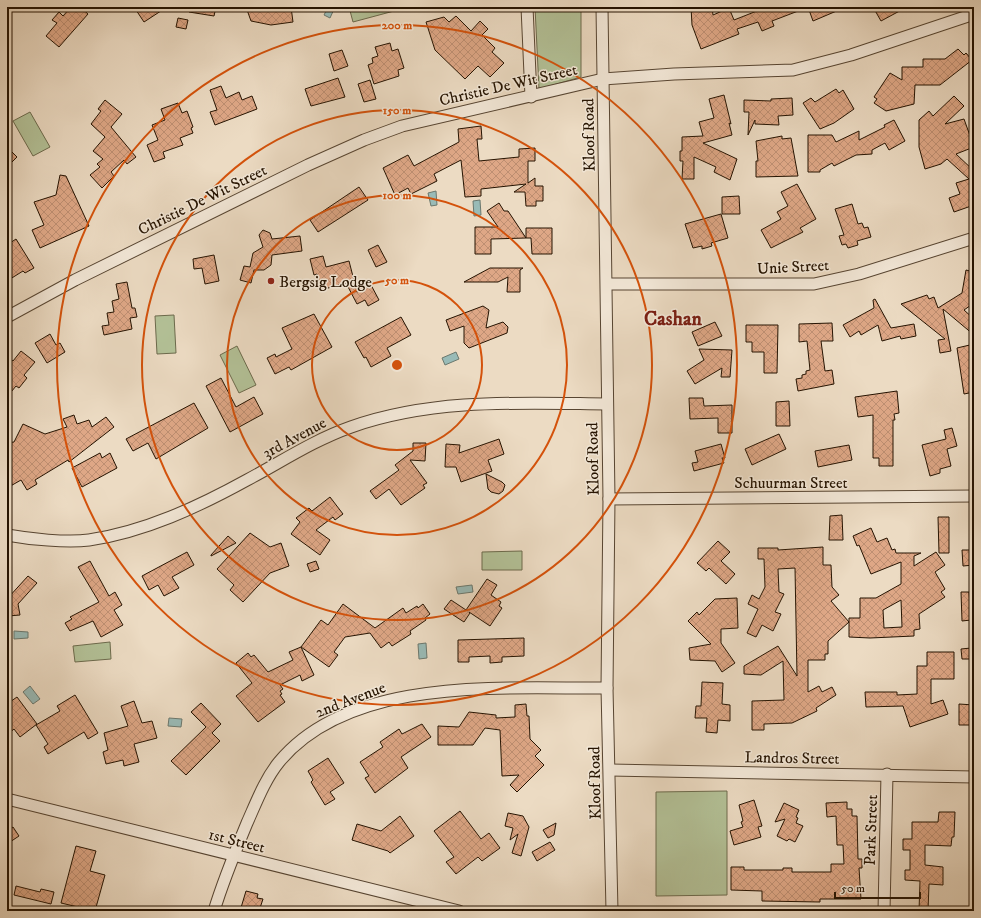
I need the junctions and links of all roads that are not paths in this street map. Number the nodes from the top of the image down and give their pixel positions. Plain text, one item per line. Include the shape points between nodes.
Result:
1 (527, 7) edge
2 (602, 7) edge
3 (974, 14) edge
4 (603, 79) junction
5 (531, 97) junction
6 (974, 238) edge
7 (607, 284) junction
8 (7, 318) edge
9 (607, 404) junction
10 (974, 496) edge
11 (609, 499) junction
12 (7, 535) edge
13 (607, 688) junction
14 (610, 770) junction
15 (888, 774) junction
16 (974, 777) edge
17 (7, 799) edge
18 (234, 856) junction
19 (214, 911) edge
20 (459, 911) edge
21 (612, 911) edge
22 (884, 911) edge

1 - 5 street
2 - 4 street, Kloof Road
3 - 4 street, Christie De Wit Street via 851,55 793,70
4 - 5 street, Christie De Wit Street
4 - 7 street, Kloof Road
5 - 8 street, Christie De Wit Street via 425,120 364,140 75,280
6 - 7 street, Unie Street via 859,274 814,284
7 - 9 street, Kloof Road
9 - 11 street, Kloof Road
9 - 12 street, 3rd Avenue via 459,404 421,409 352,426 321,439 212,498 128,532 87,540 28,539
10 - 11 street, Schuurman Street
11 - 13 street, Kloof Road
13 - 14 street, Kloof Road
13 - 18 street, 2nd Avenue via 457,690 415,694 382,702 328,722 310,732 278,762 261,793
14 - 15 street, Landros Street
14 - 21 street, Kloof Road
15 - 16 street, Landros Street
15 - 22 street, Park Street
17 - 18 street, 1st Street
18 - 19 street, 2nd Avenue
18 - 20 street, 1st Street

